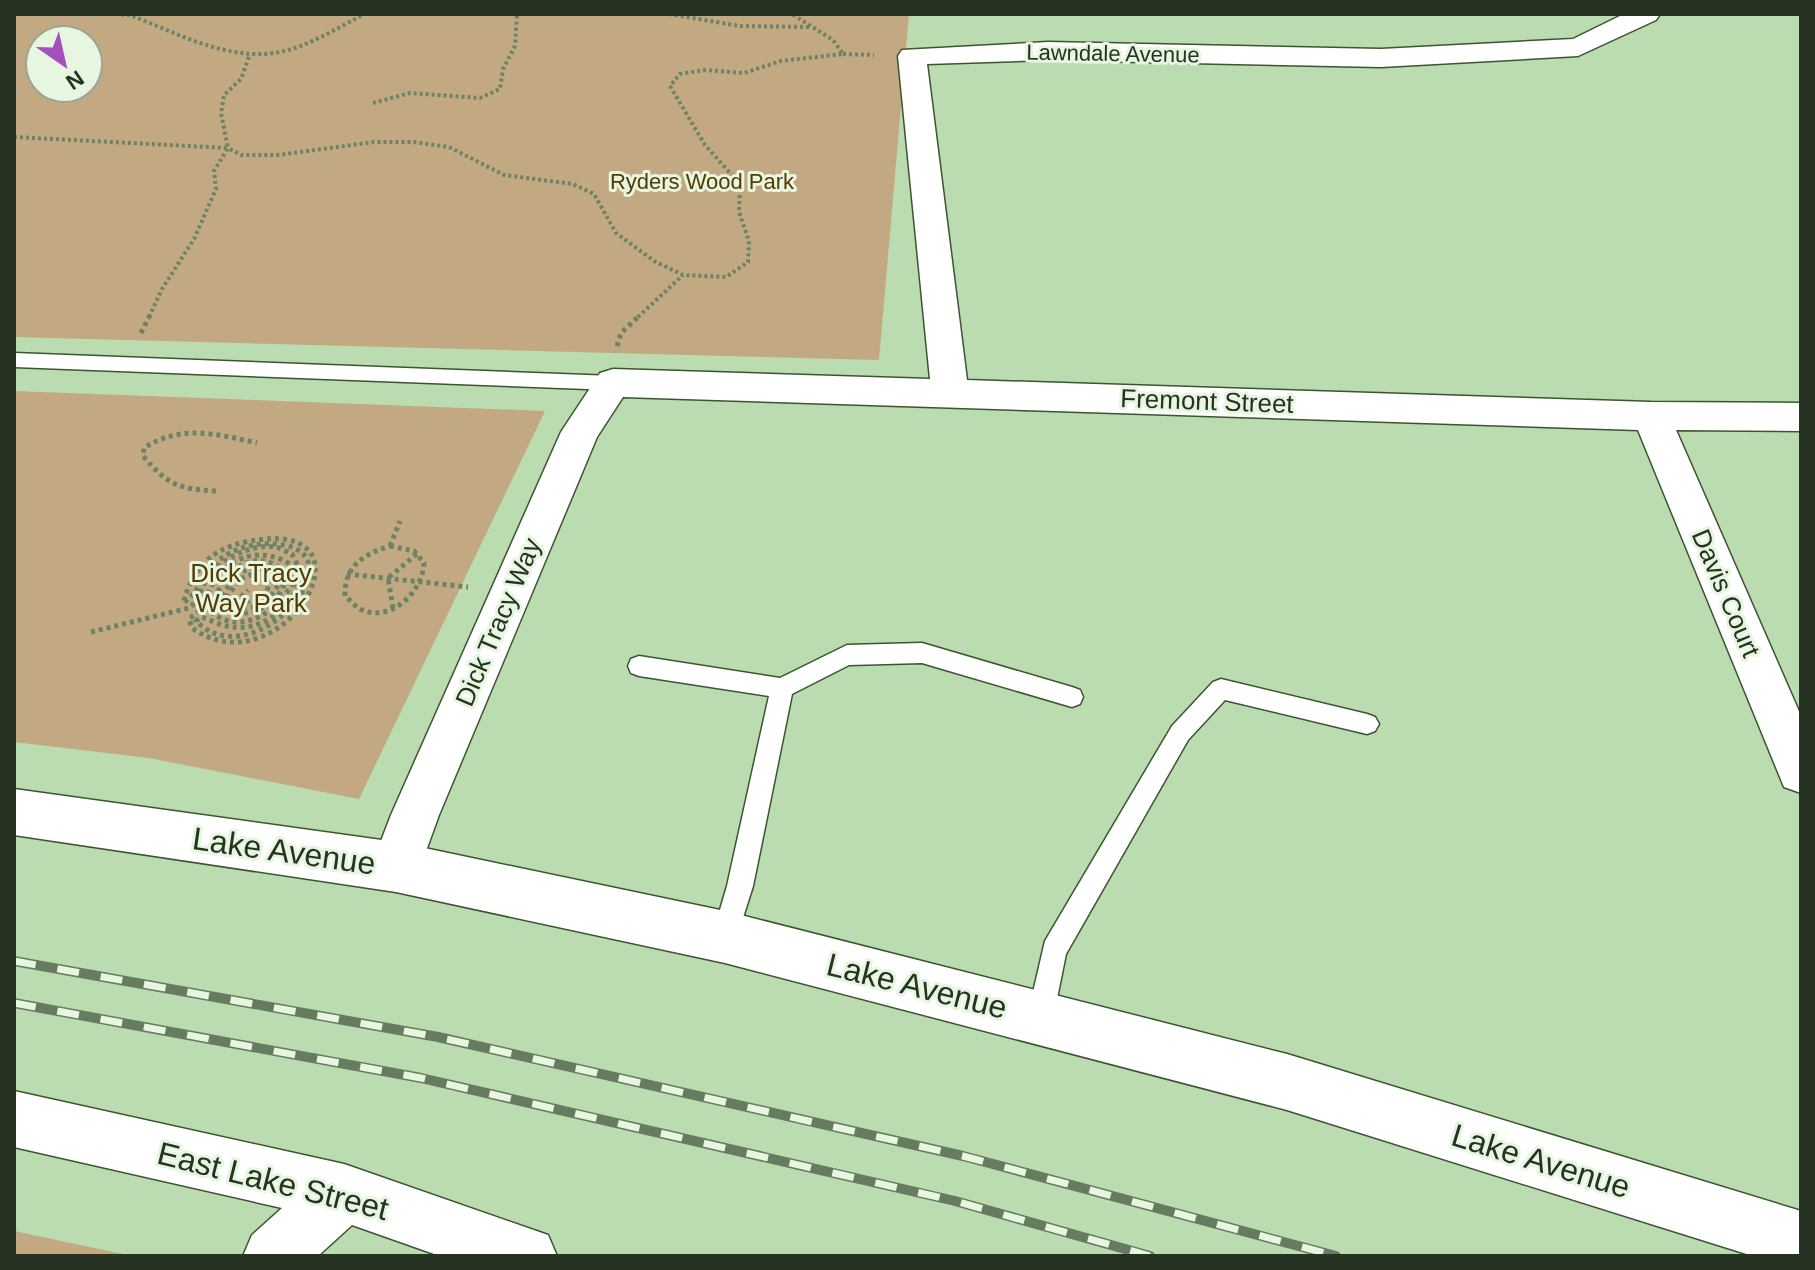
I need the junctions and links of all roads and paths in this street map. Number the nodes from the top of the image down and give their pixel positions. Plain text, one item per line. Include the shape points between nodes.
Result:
1 (115, 14) edge
2 (365, 14) edge
3 (517, 14) edge
4 (669, 14) edge
5 (792, 14) edge
6 (1646, 14) edge
7 (814, 27) junction
8 (250, 54) junction
9 (373, 103) dead end
10 (14, 137) edge
11 (228, 148) junction
12 (683, 275) junction
13 (136, 341) dead end
14 (14, 360) edge
15 (603, 383) junction
16 (950, 393) junction
17 (1651, 416) junction
18 (1801, 417) edge
19 (257, 443) dead end
20 (216, 491) dead end
21 (400, 521) dead end
22 (390, 546) junction
23 (418, 553) junction
24 (347, 574) junction
25 (388, 578) junction
26 (423, 582) junction
27 (469, 587) dead end
28 (248, 590) dead end
29 (393, 608) junction
30 (91, 632) dead end
31 (639, 666) dead end
32 (782, 688) junction
33 (1072, 697) dead end
34 (1367, 724) dead end
35 (1801, 771) edge
36 (14, 812) edge
37 (396, 867) junction
38 (725, 937) junction
39 (1041, 1018) junction
40 (14, 1119) edge
41 (344, 1193) junction
42 (1801, 1241) edge
43 (273, 1256) edge
44 (527, 1256) edge

1 - 8 path via 224,51
2 - 8 path via 302,46
3 - 9 path via 515,46 500,89 480,98 410,93
4 - 7 path via 740,26
5 - 7 path
6 - 16 street, Lawndale Avenue via 1578,47 1381,58 1048,51 912,56
7 - 12 path via 843,54 781,61 744,73 680,74 670,86 705,145 740,184 739,212 749,241 748,262 726,277
8 - 11 path via 241,79 224,95 221,113
10 - 11 path
11 - 12 path via 241,155 278,155 374,142 449,147 504,175 573,184 594,194 616,233
11 - 13 path via 214,171 216,189 194,239
12 - 15 path via 621,333
14 - 15 lane
15 - 16 street, Fremont Street
15 - 37 street, Dick Tracy Way
16 - 17 street, Fremont Street
17 - 18 street, Fremont Street
17 - 35 street, Davis Court
19 - 20 path via 185,430 144,448 143,456 168,485
21 - 22 path
22 - 23 path
22 - 24 path via 364,555
23 - 25 path
23 - 26 path via 426,565
24 - 25 path
24 - 29 path via 345,596 351,604 373,612
25 - 26 path
25 - 29 path
26 - 27 path
26 - 29 path via 413,596
28 - 30 path via 233,604 239,614 276,600 286,573 274,561 253,560 223,579 216,597 223,595 237,572 263,565 279,576 271,597 254,607 239,606 269,588 270,579 258,572 240,579 224,601 207,599 222,570 247,556 272,553 290,564 293,583 267,613 236,621 201,609 189,619 192,628 206,638 236,641 280,626 306,603 315,585 312,553 284,537 242,541 211,558 190,581 183,603 206,570 231,551 268,541 298,549 309,565 304,594 285,615 257,631 217,634 196,621 201,617 231,629 279,612 299,587 301,573 298,562 275,549 259,548 226,560 189,608
31 - 32 lane
32 - 33 lane via 847,655 922,653
32 - 38 lane
34 - 39 lane via 1221,689 1180,733 1054,950
36 - 37 street, Lake Avenue
37 - 38 street, Lake Avenue
38 - 39 street, Lake Avenue
39 - 42 street, Lake Avenue via 1287,1082
40 - 41 street, East Lake Street
41 - 43 street
41 - 44 street, East Lake Street

